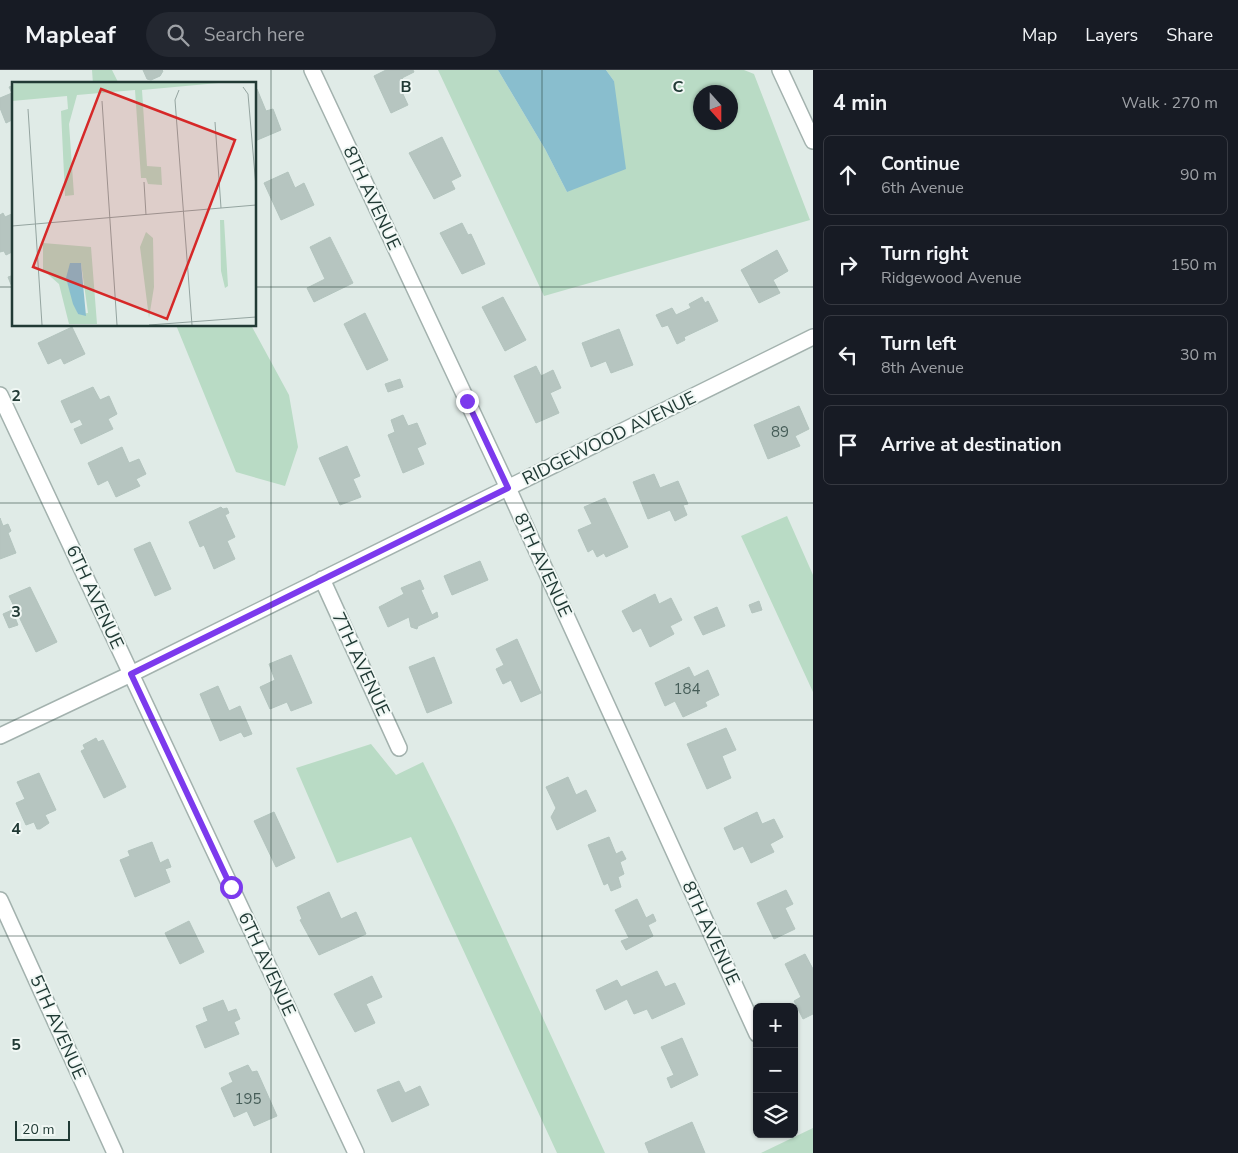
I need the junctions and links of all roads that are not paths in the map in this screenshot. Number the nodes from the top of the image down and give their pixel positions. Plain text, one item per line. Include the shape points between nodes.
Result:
1 (312, 70) edge
2 (780, 70) edge
3 (813, 142) edge
4 (813, 337) edge
5 (0, 395) edge
6 (508, 488) junction
7 (322, 579) junction
8 (131, 674) junction
9 (0, 736) edge
10 (399, 748) dead end
11 (0, 900) edge
12 (753, 1025) edge
13 (115, 1153) edge
14 (356, 1153) edge

1 - 6 street, 8TH AVENUE
2 - 3 street
4 - 6 street, RIDGEWOOD AVENUE
5 - 8 street, 6TH AVENUE
6 - 7 street, RIDGEWOOD AVENUE
6 - 12 street, 8TH AVENUE
7 - 8 street, RIDGEWOOD AVENUE
7 - 10 street, 7TH AVENUE
8 - 9 street, RIDGEWOOD AVENUE
8 - 14 street, 6TH AVENUE
11 - 13 street, 5TH AVENUE

